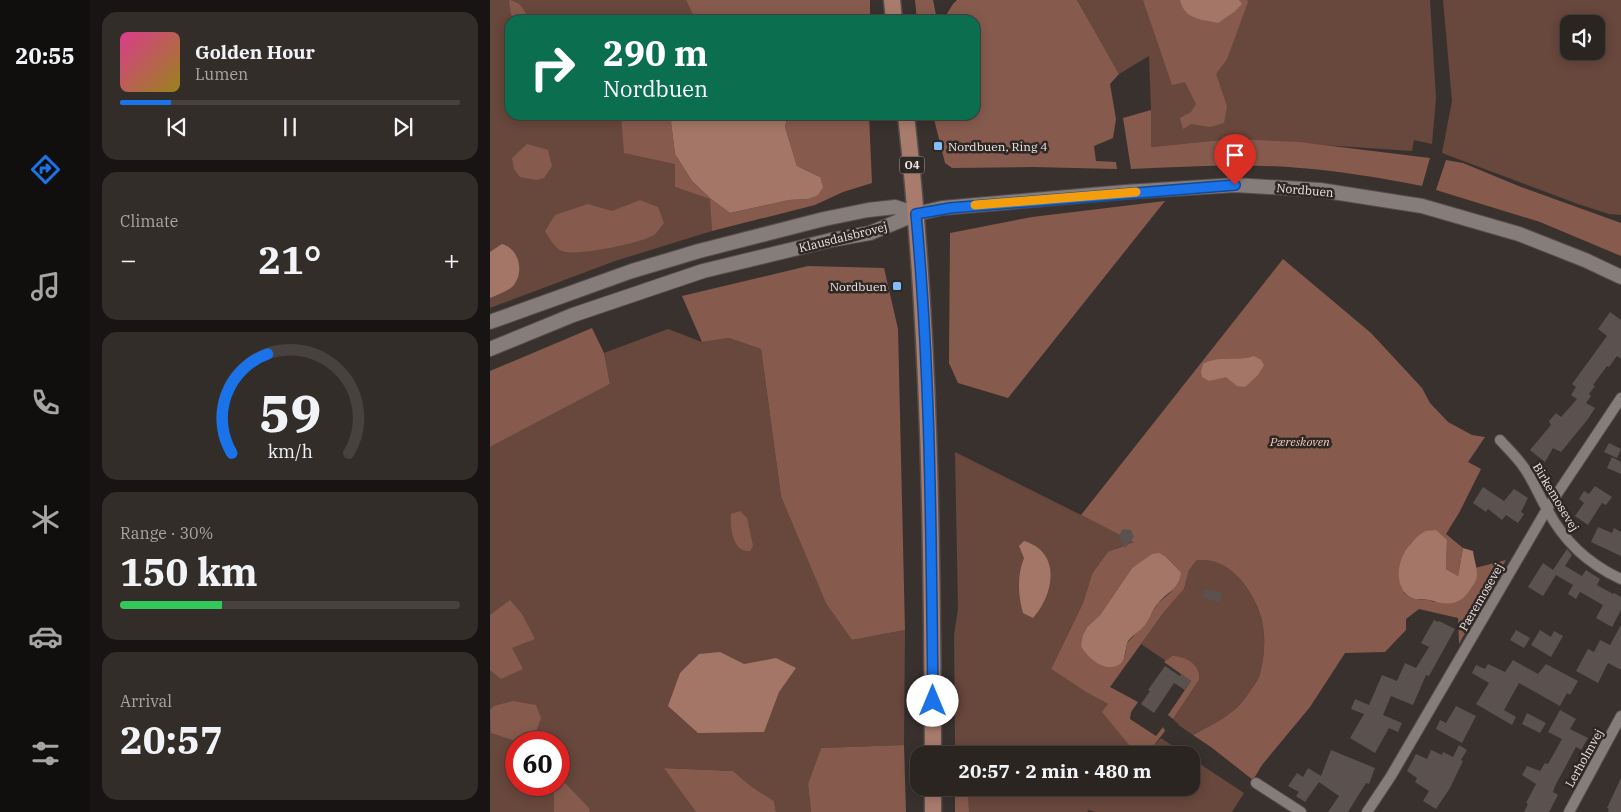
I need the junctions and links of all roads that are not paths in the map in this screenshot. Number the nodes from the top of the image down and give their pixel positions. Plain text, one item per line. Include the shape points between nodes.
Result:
1 (892, 0) edge
2 (894, 15) edge
3 (907, 120) edge
4 (916, 214) junction
5 (1621, 277) edge
6 (490, 322) edge
7 (490, 349) edge
8 (1621, 398) edge
9 (1500, 440) dead end
10 (1547, 510) junction
11 (1621, 579) edge
12 (1621, 716) edge
13 (933, 746) edge
14 (1256, 783) dead end
15 (933, 796) edge
16 (933, 812) edge
17 (1301, 812) edge
18 (1367, 812) edge
19 (1569, 812) edge

1 - 2 main road
3 - 4 main road, O4
4 - 5 street, Nordbuen via 950,208 1235,185 1320,190 1422,206 1519,234
4 - 6 street, Klausdalsbrovej via 895,207 868,210 727,244 632,271
4 - 7 street, Klausdalsbrovej via 870,233 703,271 574,315
4 - 13 main road, O4 via 926,370
8 - 10 street, Pæremosevej
9 - 10 street, Birkemosevej via 1524,467
10 - 11 street, Birkemosevej via 1561,533 1580,554
10 - 18 street, Pæremosevej
12 - 19 street, Lerholmvej
14 - 17 street
15 - 16 main road

